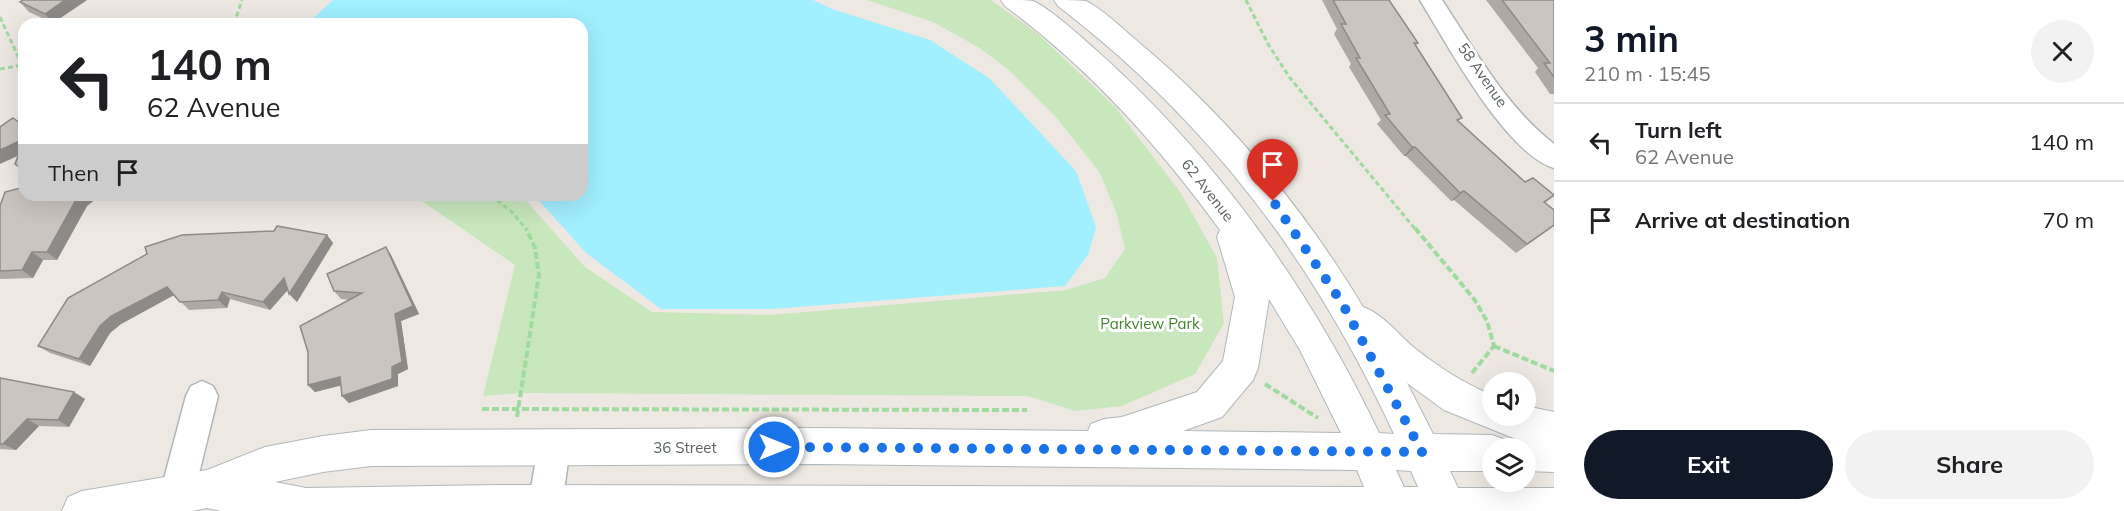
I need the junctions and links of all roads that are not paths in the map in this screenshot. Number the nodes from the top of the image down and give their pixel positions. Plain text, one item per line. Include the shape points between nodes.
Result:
1 (1014, 0) edge
2 (1067, 0) edge
3 (1431, 0) edge
4 (1546, 153) edge
5 (1224, 210) junction
6 (1342, 303) junction
7 (202, 396) dead end
8 (1482, 408) edge
9 (1536, 426) edge
10 (1554, 430) edge
11 (554, 448) junction
12 (1018, 448) junction
13 (1369, 452) junction
14 (1422, 452) junction
15 (1482, 453) edge
16 (1536, 453) edge
17 (1554, 454) edge
18 (192, 492) junction
19 (544, 508) edge
20 (1153, 508) edge
21 (1554, 508) edge
22 (1393, 509) edge
23 (1447, 509) edge
24 (90, 510) edge

1 - 5 street, 62 Avenue via 1076,47 1133,99
2 - 6 street via 1153,69 1208,123 1273,201
3 - 4 street, 58 Avenue via 1490,90
5 - 12 street via 1252,297 1240,368 1209,405 1122,435
5 - 13 street, 62 Avenue via 1286,294
6 - 8 street via 1404,361 1457,398
6 - 14 street
7 - 18 street
9 - 10 street
11 - 12 street, 36 Street
11 - 18 street, 36 Street via 370,448 265,466
11 - 19 street
12 - 13 street, 36 Street
13 - 14 street, 36 Street
13 - 22 street, 62 Avenue
14 - 15 street, 36 Street
14 - 23 street
16 - 17 street
18 - 19 street, 36 Street via 306,508
18 - 24 street, 36 Street
19 - 20 street, 36 Street
20 - 22 street, 36 Street
21 - 23 street, 36 Street
22 - 23 street, 36 Street

